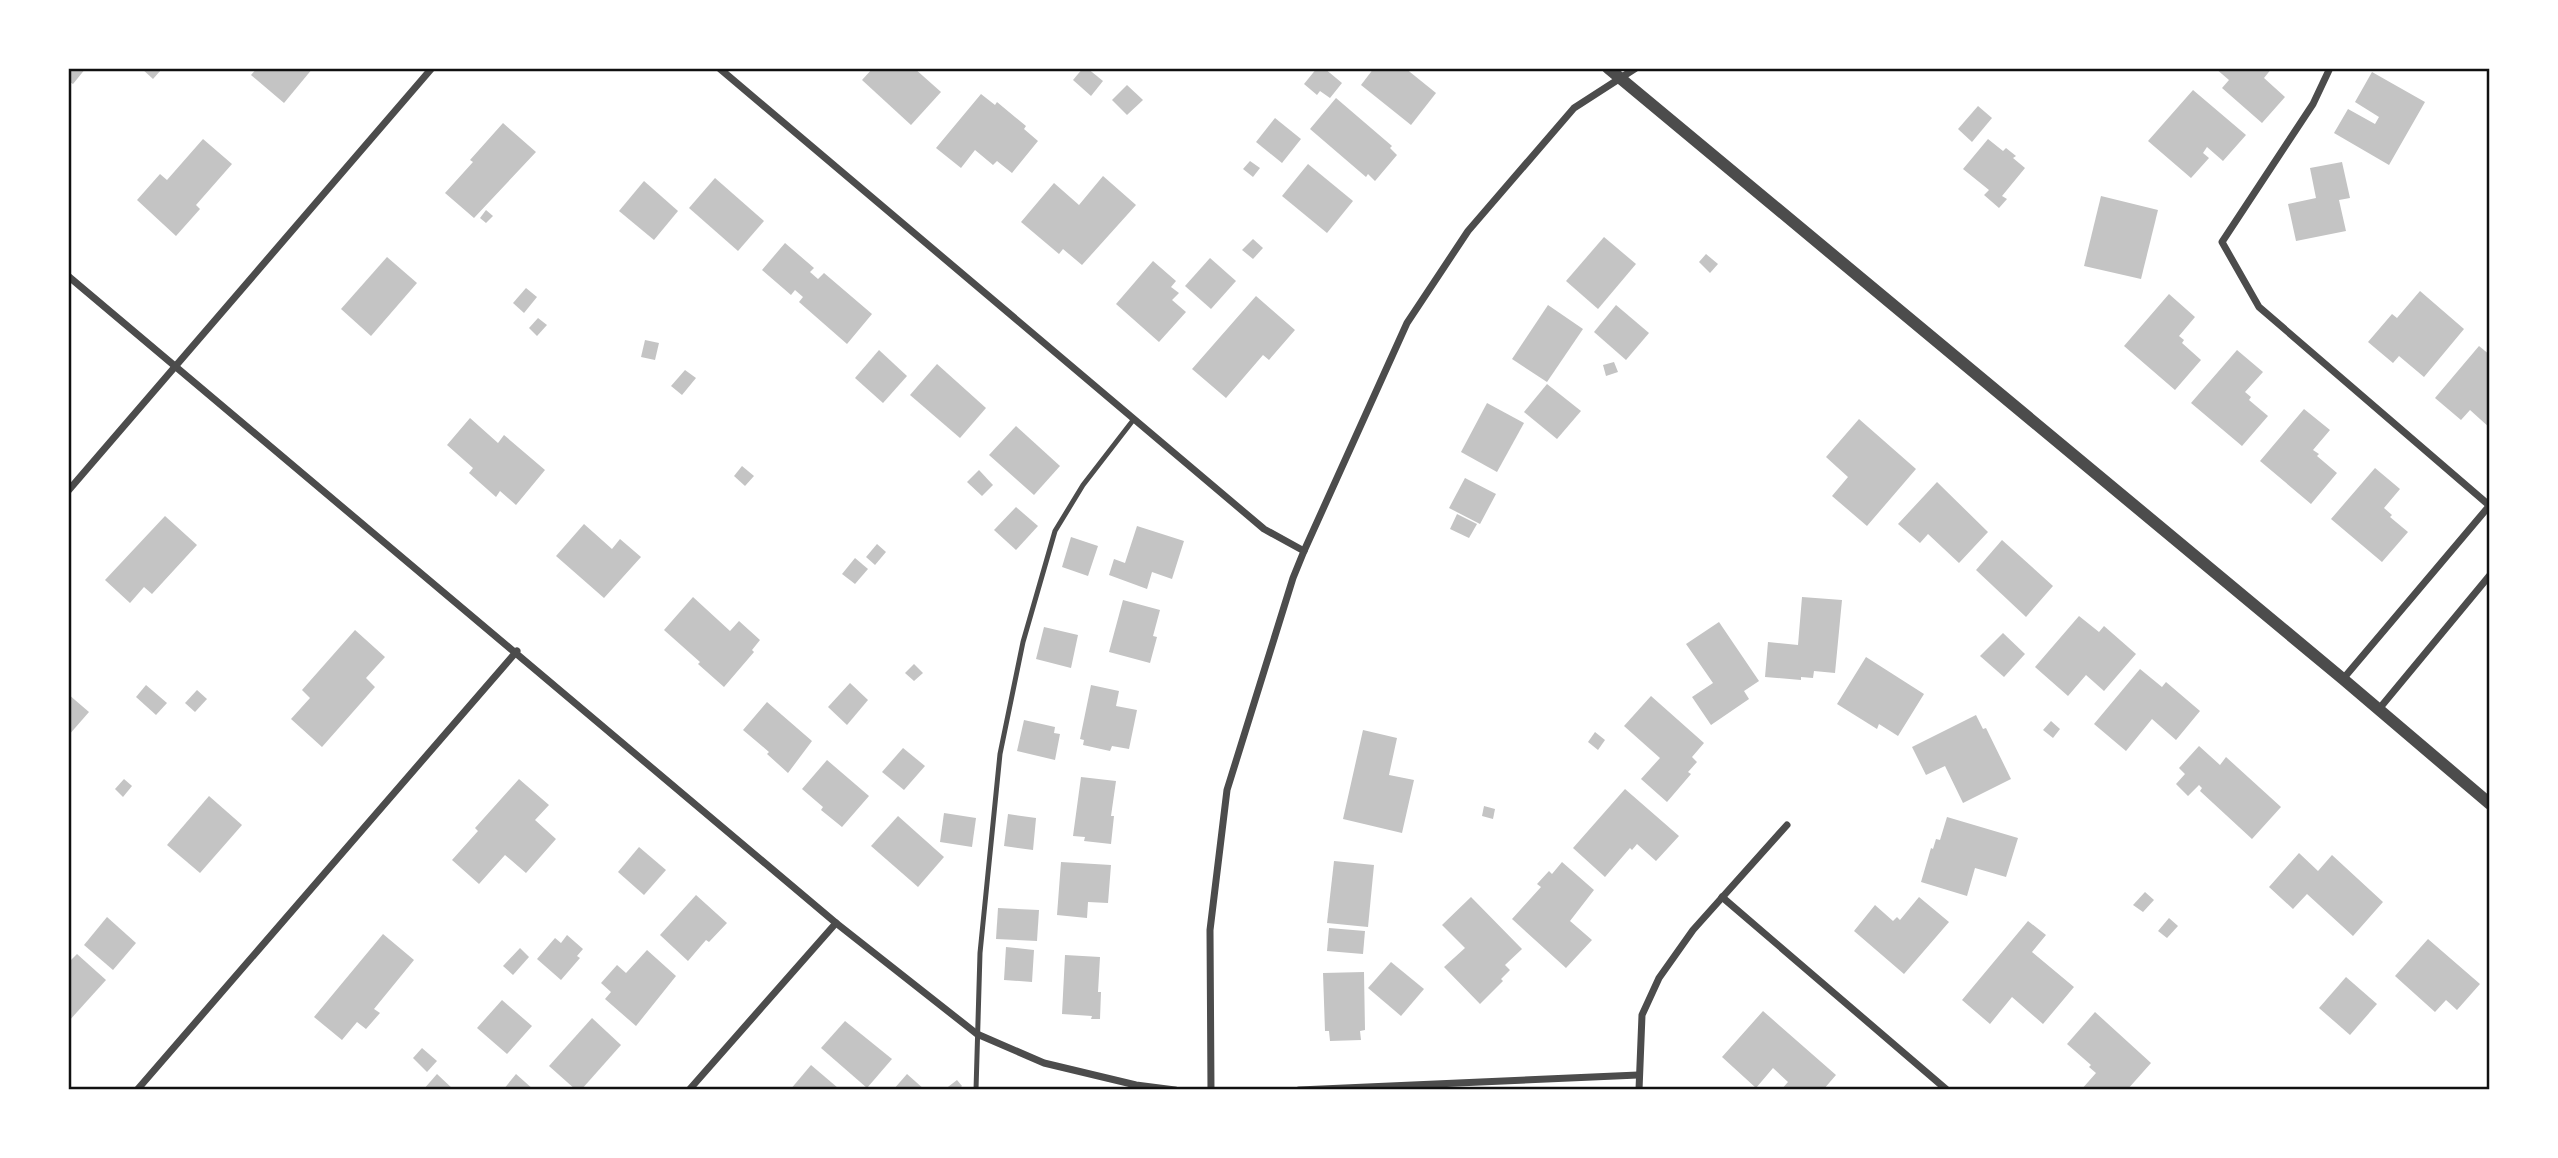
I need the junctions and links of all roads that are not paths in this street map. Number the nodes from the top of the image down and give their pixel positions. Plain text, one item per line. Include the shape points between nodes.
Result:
1 (432, 68) edge
2 (719, 68) edge
3 (1608, 68) edge
4 (1636, 68) edge
5 (2330, 68) edge
6 (1620, 78) junction
7 (68, 276) edge
8 (176, 367) junction
9 (1134, 419) junction
10 (68, 491) edge
11 (2490, 505) edge
12 (1304, 551) junction
13 (2490, 575) edge
14 (517, 652) junction
15 (2343, 680) junction
16 (2379, 709) junction
17 (2490, 804) edge
18 (1787, 825) dead end
19 (1722, 897) junction
20 (836, 923) junction
21 (977, 1034) junction
22 (1638, 1075) junction
23 (1451, 1086) edge
24 (137, 1090) edge
25 (689, 1090) edge
26 (976, 1090) edge
27 (1175, 1090) edge
28 (1211, 1090) edge
29 (1299, 1090) edge
30 (1639, 1090) edge
31 (1947, 1090) edge

1 - 8 street
2 - 9 street
3 - 6 street
4 - 6 street
5 - 11 street via 2312,104 2222,242 2259,307
6 - 12 street via 1574,108 1468,231 1407,323
6 - 15 street
7 - 8 street
8 - 10 street
8 - 14 street
9 - 12 street via 1264,528
9 - 21 lane via 1083,485 1055,531 1023,642 1000,754 980,953
11 - 15 street
12 - 28 street via 1227,790 1210,930
13 - 16 street
14 - 20 street
14 - 24 street
15 - 16 street
16 - 17 street
18 - 19 street
19 - 22 street via 1659,978 1642,1015
19 - 31 street
20 - 21 street
20 - 25 street
21 - 26 lane
21 - 27 street via 1044,1063
22 - 23 street
22 - 30 street
23 - 29 street

